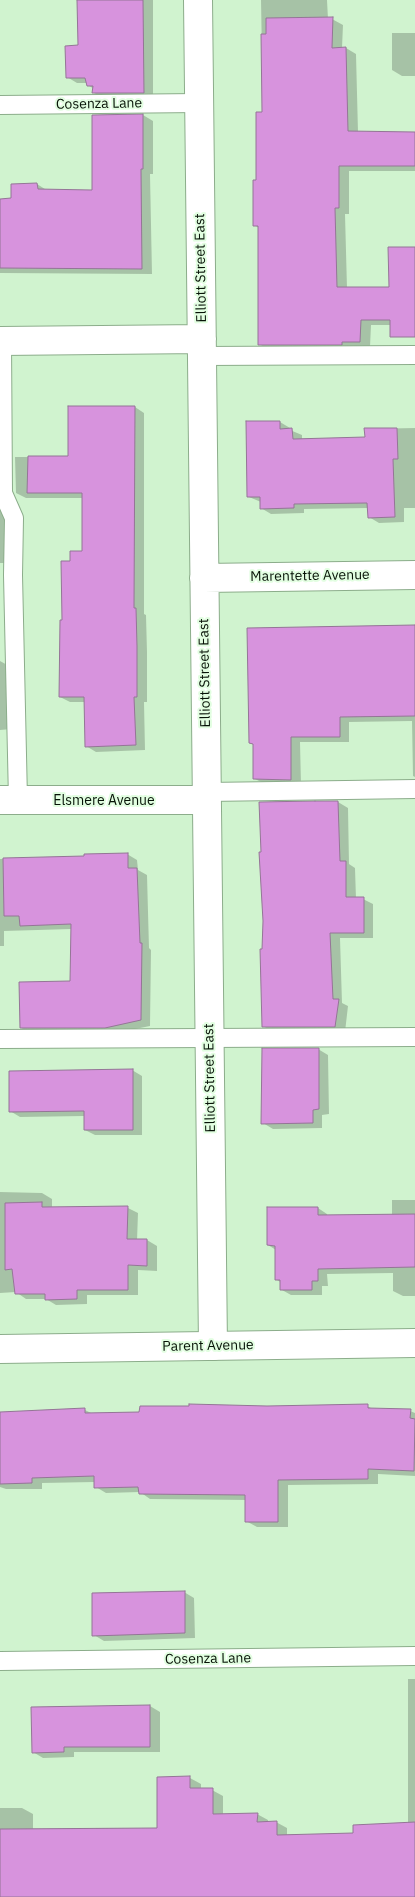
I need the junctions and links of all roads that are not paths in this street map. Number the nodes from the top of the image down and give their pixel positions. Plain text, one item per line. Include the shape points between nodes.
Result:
1 (198, 0) edge
2 (199, 103) junction
3 (0, 105) edge
4 (1, 341) edge
5 (202, 348) junction
6 (415, 355) edge
7 (7, 575) edge
8 (415, 575) edge
9 (204, 578) junction
10 (415, 789) edge
11 (207, 796) junction
12 (9, 800) edge
13 (415, 1037) edge
14 (210, 1038) junction
15 (0, 1039) edge
16 (415, 1343) edge
17 (213, 1346) junction
18 (0, 1349) edge
19 (415, 1656) edge
20 (0, 1661) edge

1 - 2 street, Elliott Street East
2 - 3 lane, Cosenza Lane
2 - 5 street, Elliott Street East
4 - 5 street
4 - 7 lane via 3,493 14,518
5 - 6 lane
5 - 9 street, Elliott Street East
7 - 12 lane
8 - 9 street, Marentette Avenue
9 - 11 street, Elliott Street East
10 - 11 lane
11 - 12 street, Elsmere Avenue
11 - 14 street, Elliott Street East
13 - 14 lane
14 - 15 lane
14 - 17 street, Elliott Street East
16 - 17 street, Parent Avenue
17 - 18 street, Parent Avenue
19 - 20 lane, Cosenza Lane

